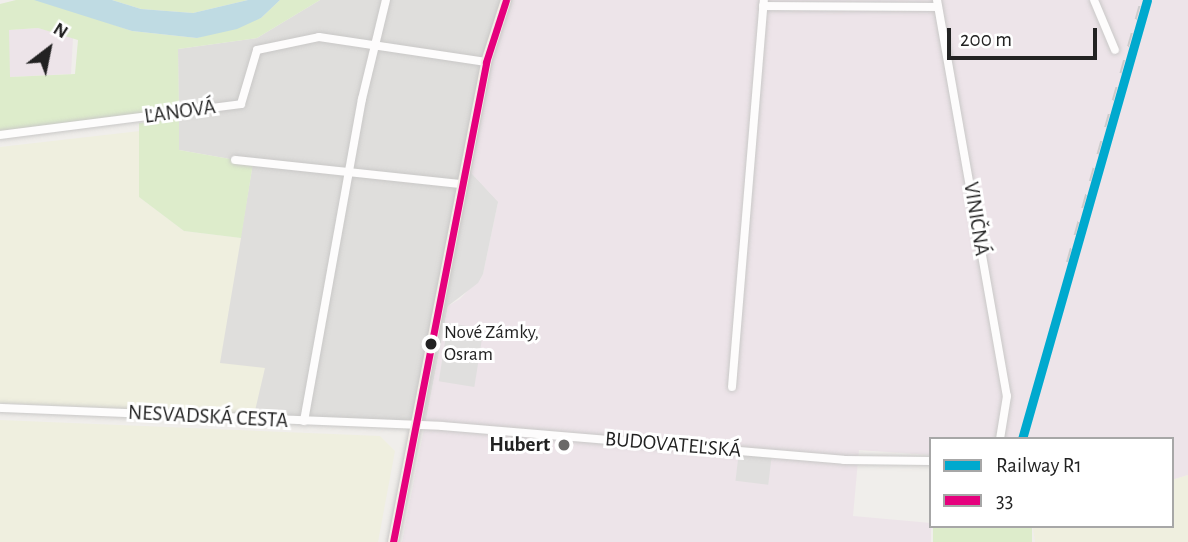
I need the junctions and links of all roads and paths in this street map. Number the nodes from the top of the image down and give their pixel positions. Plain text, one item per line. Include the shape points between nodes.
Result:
1 (386, 0) edge
2 (506, 0) edge
3 (1094, 0) edge
4 (763, 3) edge
5 (937, 4) edge
6 (374, 46) junction
7 (1115, 50) dead end
8 (485, 62) junction
9 (0, 135) edge
10 (235, 160) dead end
11 (348, 173) junction
12 (461, 184) junction
13 (732, 387) dead end
14 (0, 408) edge
15 (304, 421) junction
16 (415, 425) junction
17 (1000, 437) edge
18 (929, 461) edge
19 (393, 542) edge

1 - 6 street
2 - 8 main road
3 - 7 street
4 - 5 street
4 - 13 street
5 - 17 street, VINIČNÁ via 1007,396
6 - 8 street, ĽANOVÁ
6 - 9 street, ĽANOVÁ via 319,37 257,50 241,104
6 - 11 street
8 - 12 main road
10 - 11 street
11 - 12 street
11 - 15 street
12 - 16 main road
14 - 15 street, NESVADSKÁ CESTA
15 - 16 street, NESVADSKÁ CESTA
16 - 18 street, BUDOVATEĽSKÁ via 844,460
16 - 19 main road

